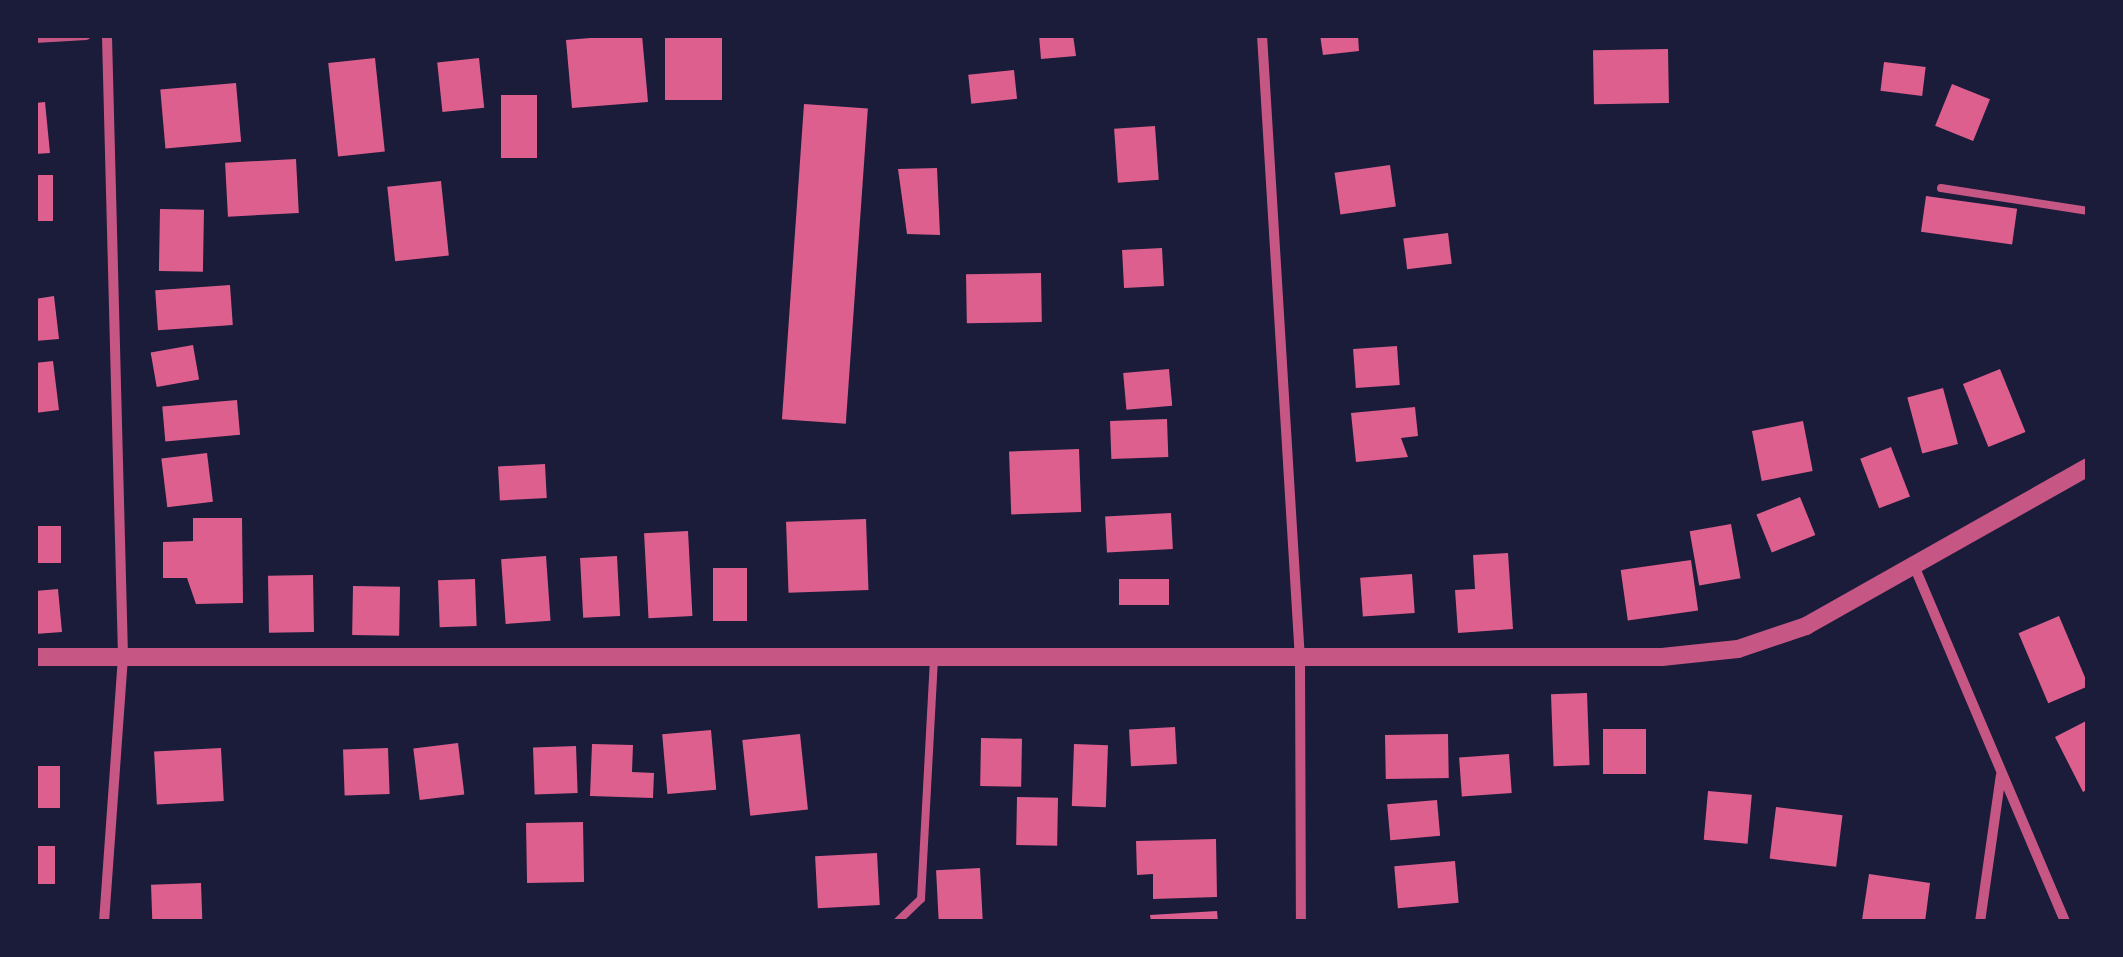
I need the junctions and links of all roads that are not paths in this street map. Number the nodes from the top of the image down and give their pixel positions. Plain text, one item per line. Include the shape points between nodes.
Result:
1 (86, 35) edge
2 (107, 35) edge
3 (1262, 35) edge
4 (35, 38) edge
5 (1941, 188) dead end
6 (2088, 211) edge
7 (2088, 467) edge
8 (1915, 568) junction
9 (123, 656) junction
10 (35, 657) edge
11 (934, 658) junction
12 (1300, 660) junction
13 (2002, 774) junction
14 (104, 922) edge
15 (897, 922) edge
16 (1300, 922) edge
17 (1980, 922) edge
18 (2065, 922) edge

1 - 4 street
2 - 9 street
3 - 12 street
5 - 6 lane
7 - 8 street
8 - 12 street via 1806,626 1738,650 1662,657
8 - 13 street
9 - 10 street
9 - 11 street
9 - 14 street
11 - 12 street
11 - 15 lane via 920,899
12 - 16 street
13 - 17 street
13 - 18 street

